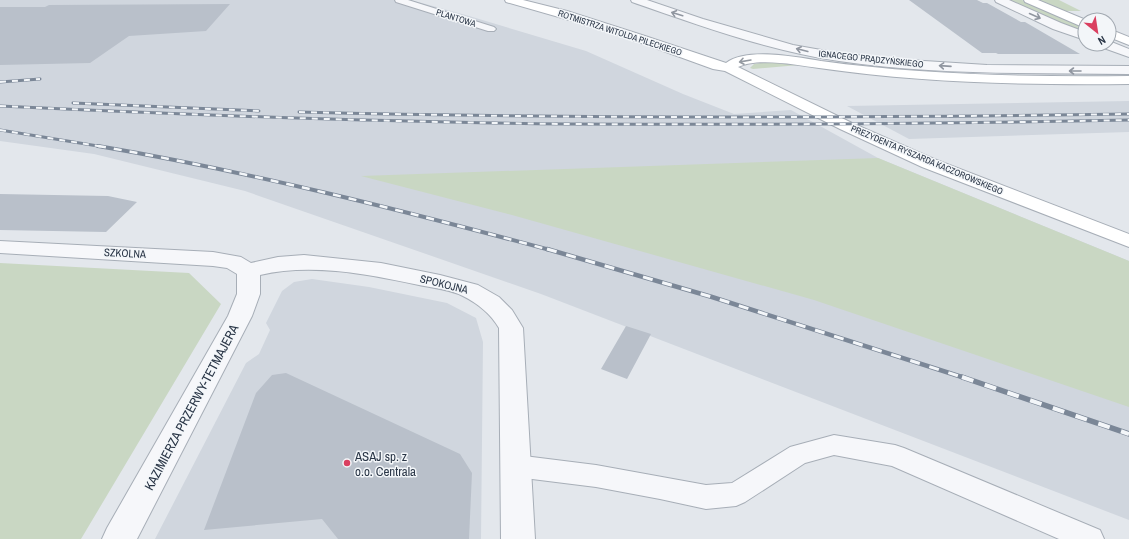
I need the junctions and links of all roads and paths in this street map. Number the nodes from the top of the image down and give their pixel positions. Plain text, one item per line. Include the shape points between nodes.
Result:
1 (399, 0) edge
2 (510, 0) edge
3 (636, 0) edge
4 (1000, 0) edge
5 (1030, 0) edge
6 (1077, 21) edge
7 (491, 29) dead end
8 (1077, 33) edge
9 (1117, 36) edge
10 (1129, 41) edge
11 (1117, 48) edge
12 (1129, 53) edge
13 (839, 68) junction
14 (1129, 70) edge
15 (734, 71) junction
16 (786, 73) junction
17 (1129, 80) edge
18 (790, 98) junction
19 (1129, 241) edge
20 (0, 247) edge
21 (248, 271) junction
22 (516, 466) junction
23 (119, 539) edge
24 (518, 539) edge
25 (1090, 539) edge

1 - 7 lane, PLANTOWA
2 - 15 main road, ROTMISTRZA WITOLDA PILECKIEGO via 606,26
14 -> 3 street, IGNACEGO PRĄDZYŃSKIEGO via 987,69 838,57 786,46
4 -> 8 street
5 - 6 main road
9 - 10 main road
11 - 12 street
13 -> 15 main road, IGNACEGO PRĄDZYŃSKIEGO via 766,59 737,63
13 - 16 main road, IGNACEGO PRĄDZYŃSKIEGO
13 - 17 main road, IGNACEGO PRĄDZYŃSKIEGO via 981,78
15 - 16 main road, IGNACEGO PRĄDZYŃSKIEGO via 771,70
15 - 18 main road, PREZYDENTA RYSZARDA KACZOROWSKIEGO
16 - 18 main road via 778,88
18 - 19 main road, PREZYDENTA RYSZARDA KACZOROWSKIEGO via 928,163
20 - 21 street, SZKOLNA via 213,258 233,262
21 - 22 street, SPOKOJNA via 278,264 304,262 381,270 470,290 491,302 511,328
21 - 23 street, KAZIMIERZA PRZERWY-TETMAJERA via 250,287 240,316
22 - 24 street, SPOKOJNA
22 - 25 lane via 660,486 706,497 736,494 799,454 834,445 895,456

